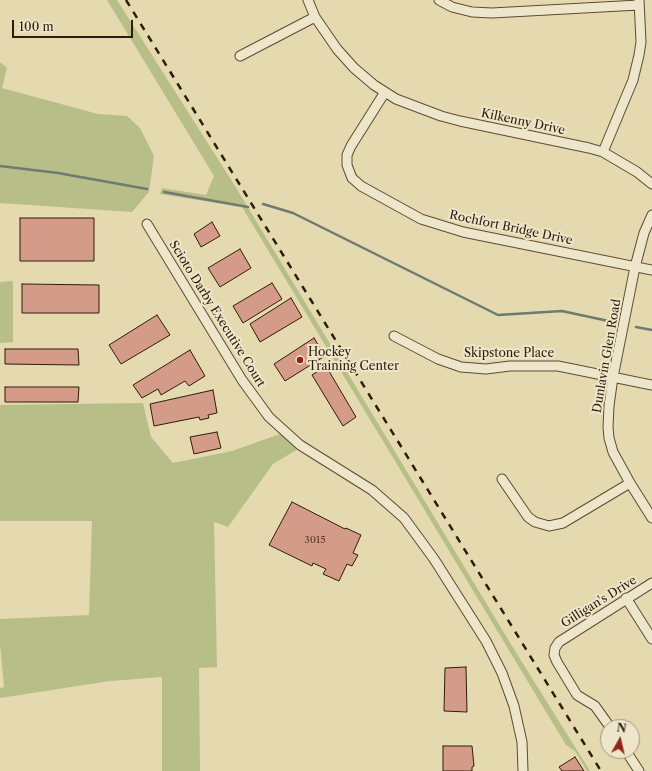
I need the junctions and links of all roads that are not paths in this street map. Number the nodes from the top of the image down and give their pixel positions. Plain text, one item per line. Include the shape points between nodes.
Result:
1 (308, 0) edge
2 (439, 0) edge
3 (639, 2) edge
4 (315, 17) junction
5 (240, 56) dead end
6 (385, 92) junction
7 (603, 152) junction
8 (652, 184) edge
9 (652, 215) edge
10 (147, 224) dead end
11 (636, 267) junction
12 (652, 270) edge
13 (394, 336) dead end
14 (613, 377) junction
15 (652, 385) edge
16 (502, 479) dead end
17 (630, 482) junction
18 (652, 518) edge
19 (652, 583) edge
20 (626, 598) junction
21 (652, 639) edge
22 (604, 719) edge
23 (631, 759) edge
24 (523, 771) edge
25 (639, 771) edge

1 - 4 street, Kilkenny Drive
2 - 3 street via 452,7 472,12 492,13
3 - 7 street via 641,42 633,80
4 - 5 street
4 - 6 street, Kilkenny Drive via 354,68
6 - 7 street, Kilkenny Drive via 441,116
6 - 11 street, Rochfort Bridge Drive via 347,156 352,178 362,186 421,218 463,232
7 - 8 street, Kilkenny Drive
9 - 11 street, Dunlavin Glen Road via 644,233
10 - 24 street, Scioto Darby Executive Court via 242,380 269,417 300,445 372,490 404,518 434,559 486,641 502,673 514,706 522,742
11 - 12 street, Rochfort Bridge Drive
11 - 14 street, Dunlavin Glen Road
13 - 14 street, Skipstone Place via 461,368 558,366
14 - 15 street, Skipstone Place
14 - 17 street, Dunlavin Glen Road via 609,406 609,438 613,452
16 - 17 street via 528,517 549,526 563,523
17 - 18 street, Dunlavin Glen Road
19 - 20 street, Gilligan's Drive
20 - 21 street
20 - 22 street, Gilligan's Drive via 558,642 555,648 557,662 576,695 595,706
23 - 25 street

